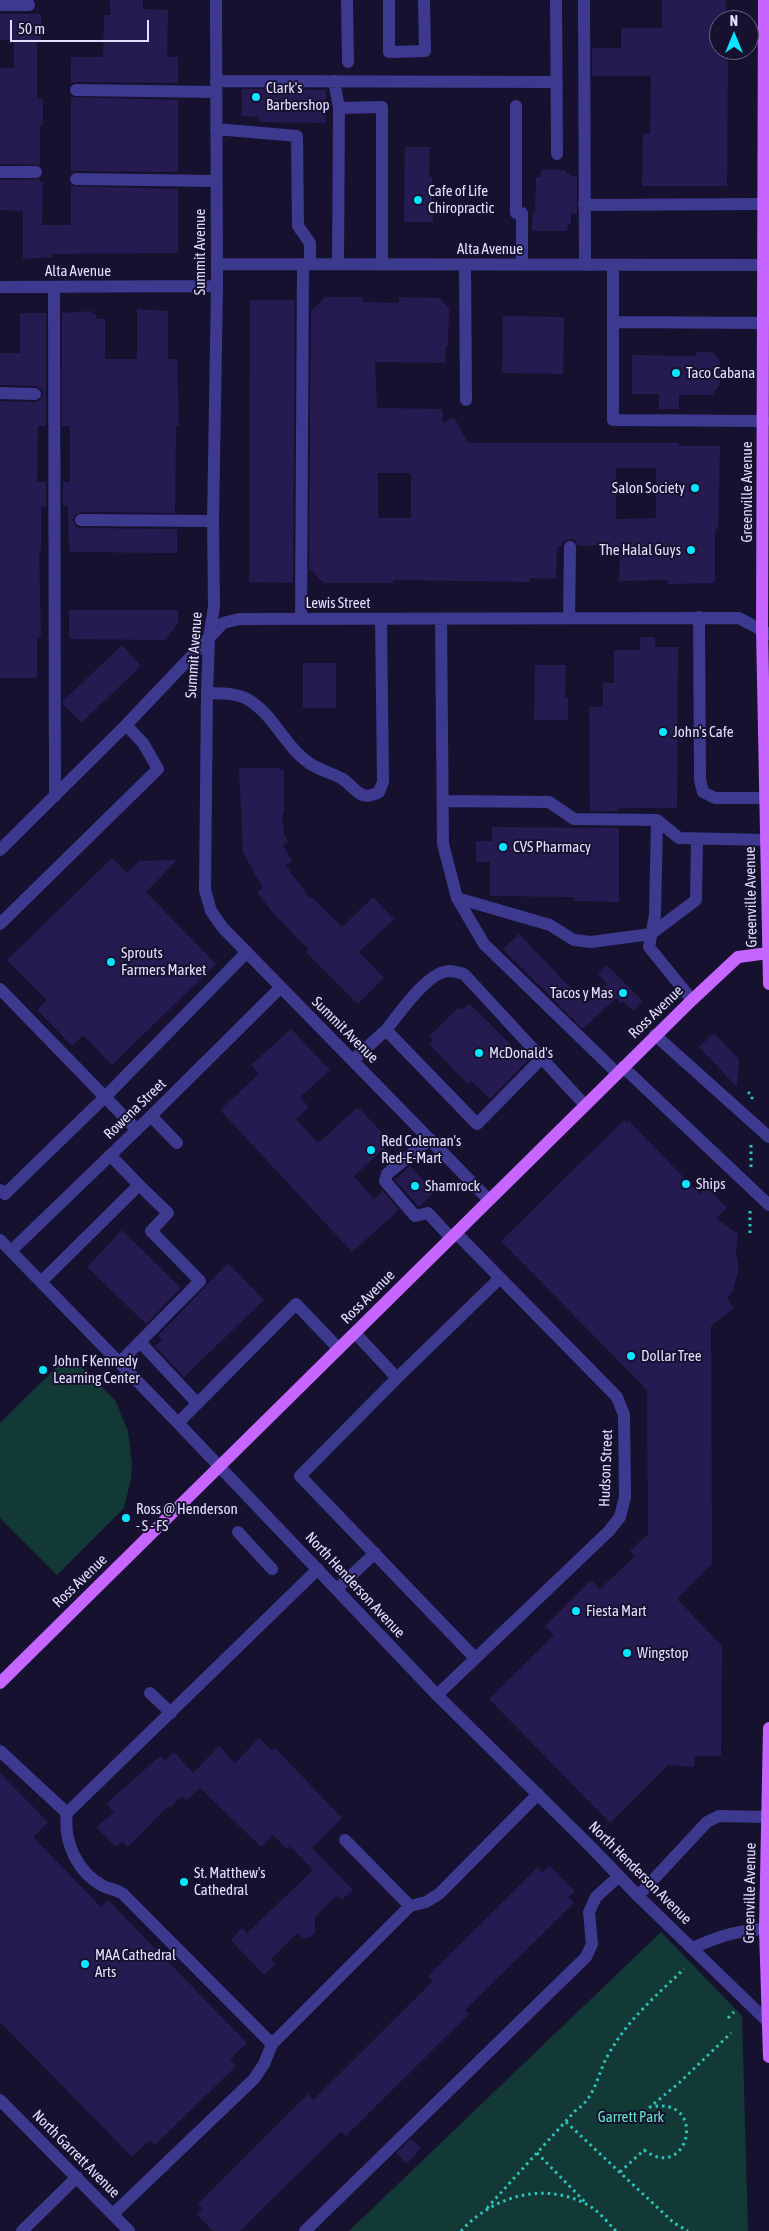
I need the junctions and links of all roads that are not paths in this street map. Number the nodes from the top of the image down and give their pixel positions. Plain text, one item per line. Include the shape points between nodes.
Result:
1 (216, 0) edge
2 (347, 0) edge
3 (389, 0) edge
4 (424, 0) edge
5 (556, 0) edge
6 (584, 0) edge
7 (764, 0) edge
8 (0, 5) edge
9 (29, 5) dead end
10 (348, 62) dead end
11 (334, 81) junction
12 (557, 82) junction
13 (216, 87) junction
14 (76, 90) dead end
15 (516, 106) dead end
16 (339, 108) junction
17 (766, 116) edge
18 (216, 129) junction
19 (557, 154) dead end
20 (0, 172) edge
21 (36, 172) dead end
22 (76, 179) dead end
23 (216, 181) junction
24 (584, 204) junction
25 (763, 204) junction
26 (766, 251) edge
27 (217, 264) junction
28 (306, 264) junction
29 (338, 264) junction
30 (382, 264) junction
31 (466, 265) junction
32 (522, 265) junction
33 (585, 265) junction
34 (613, 265) junction
35 (764, 265) junction
36 (217, 286) junction
37 (54, 287) junction
38 (0, 288) edge
39 (613, 322) junction
40 (764, 323) junction
41 (0, 393) edge
42 (35, 394) dead end
43 (466, 400) dead end
44 (764, 421) junction
45 (766, 477) edge
46 (81, 520) dead end
47 (213, 522) junction
48 (570, 547) dead end
49 (569, 618) junction
50 (699, 618) junction
51 (302, 619) junction
52 (381, 619) junction
53 (441, 619) junction
54 (766, 632) edge
55 (209, 637) junction
56 (207, 693) junction
57 (126, 725) junction
58 (55, 796) junction
59 (767, 798) edge
60 (443, 801) junction
61 (657, 820) junction
62 (697, 839) junction
63 (766, 840) junction
64 (0, 850) edge
65 (457, 898) junction
66 (0, 924) edge
67 (652, 934) junction
68 (246, 953) junction
69 (769, 953) edge
70 (769, 984) edge
71 (280, 988) junction
72 (0, 989) edge
73 (692, 1000) junction
74 (386, 1030) junction
75 (655, 1035) junction
76 (542, 1058) junction
77 (353, 1060) junction
78 (620, 1070) junction
79 (106, 1096) junction
80 (584, 1104) junction
81 (151, 1116) junction
82 (137, 1130) junction
83 (769, 1138) edge
84 (430, 1139) junction
85 (177, 1143) dead end
86 (110, 1155) junction
87 (139, 1185) junction
88 (0, 1190) edge
89 (489, 1200) junction
90 (769, 1205) edge
91 (453, 1236) junction
92 (0, 1240) edge
93 (11, 1251) junction
94 (499, 1279) junction
95 (41, 1282) junction
96 (355, 1333) junction
97 (140, 1342) junction
98 (338, 1349) junction
99 (120, 1362) junction
100 (397, 1378) junction
101 (197, 1403) junction
102 (178, 1423) junction
103 (219, 1466) junction
104 (238, 1532) dead end
105 (374, 1553) junction
106 (272, 1569) dead end
107 (318, 1569) junction
108 (337, 1590) junction
109 (475, 1658) junction
110 (0, 1683) edge
111 (150, 1693) dead end
112 (437, 1695) junction
113 (171, 1713) junction
114 (769, 1728) edge
115 (0, 1751) edge
116 (769, 1784) edge
117 (538, 1794) junction
118 (67, 1813) junction
119 (768, 1817) junction
120 (345, 1840) dead end
121 (619, 1876) junction
122 (638, 1896) junction
123 (410, 1906) junction
124 (767, 1929) edge
125 (693, 1948) junction
126 (768, 1998) edge
127 (767, 2022) junction
128 (272, 2044) junction
129 (769, 2048) edge
130 (769, 2057) edge
131 (0, 2100) edge
132 (77, 2177) junction
133 (113, 2214) junction
134 (22, 2231) edge
135 (129, 2231) edge
136 (305, 2231) edge

1 - 13 street, Summit Avenue
2 - 10 street
3 - 4 street via 389,52 425,51
5 - 12 street
6 - 24 street
7 - 17 main road, Greenville Avenue
8 - 9 street
11 - 12 street
11 - 13 street
11 - 16 street
12 - 19 street
13 - 14 street
13 - 18 street, Summit Avenue
15 - 32 street via 516,213 522,213
16 - 29 street
16 - 30 street via 382,107
17 - 25 main road, Greenville Avenue
18 - 23 street, Summit Avenue
18 - 28 street via 297,136 298,226 310,243
20 - 21 street
22 - 23 street
23 - 27 street, Summit Avenue
24 - 25 street
24 - 33 street
25 - 26 main road, Greenville Avenue
26 - 35 main road, Greenville Avenue
27 - 28 street, Alta Avenue
27 - 36 street, Summit Avenue
28 - 29 street, Alta Avenue
28 - 51 street
29 - 30 street, Alta Avenue
30 - 31 street, Alta Avenue
31 - 32 street, Alta Avenue
31 - 43 street
32 - 33 street, Alta Avenue
33 - 34 street, Alta Avenue
34 - 35 street, Alta Avenue
34 - 39 street
35 - 40 main road, Greenville Avenue
36 - 37 street, Alta Avenue
36 - 47 street, Summit Avenue
37 - 38 street, Alta Avenue
37 - 58 street
39 - 40 street
39 - 44 street via 613,420
40 - 44 main road, Greenville Avenue
41 - 42 street
44 - 45 main road, Greenville Avenue
45 - 54 main road, Greenville Avenue
46 - 47 street
47 - 55 street, Summit Avenue via 214,607
48 - 49 street
49 - 50 street, Lewis Street
49 - 53 street, Lewis Street
50 - 54 street, Lewis Street via 739,618
50 - 59 street via 700,780 703,792 716,798
51 - 52 street, Lewis Street
51 - 55 street, Lewis Street via 239,619 223,623
52 - 53 street, Lewis Street
52 - 56 street via 382,782 380,792 371,797 359,794 342,779 309,763 251,701 236,694
53 - 60 street
54 - 59 main road, Greenville Avenue
55 - 56 street, Summit Avenue
55 - 57 street, Lewis Street
56 - 68 street, Summit Avenue via 205,890 211,911
57 - 58 street, Lewis Street
57 - 66 street via 143,743 158,769
58 - 64 street, Lewis Street
59 - 63 main road, Greenville Avenue
60 - 61 street via 549,802 574,819
60 - 65 street via 443,844
61 - 62 street via 679,838
61 - 67 street
62 - 63 street
62 - 67 street via 696,900
63 - 69 main road, Greenville Avenue
65 - 67 street via 550,925 574,940 591,942
65 - 78 street via 484,944
67 - 73 street via 649,947
68 - 71 street, Summit Avenue
68 - 79 street
69 - 70 main road, Greenville Avenue
69 - 73 main road, Ross Avenue via 738,956
71 - 77 street, Summit Avenue
71 - 81 street, Rowena Street
72 - 79 street
73 - 75 main road, Ross Avenue
74 - 76 street via 432,977 448,971 464,974
74 - 76 street via 477,1124
74 - 77 street
75 - 78 main road, Ross Avenue
75 - 83 street
76 - 80 street
77 - 84 street, Summit Avenue
78 - 80 main road, Ross Avenue
78 - 90 street
79 - 82 street
79 - 88 street via 4,1194
80 - 89 main road, Ross Avenue
81 - 82 street, Rowena Street
81 - 85 street
82 - 86 street, Rowena Street
84 - 89 street, Summit Avenue
84 - 91 street, Hudson Street via 388,1174 385,1181 416,1216 428,1213
86 - 87 street
86 - 93 street, Rowena Street
87 - 95 street
87 - 97 street via 168,1213 151,1231 200,1281
89 - 91 main road, Ross Avenue
91 - 94 street, Hudson Street
91 - 96 main road, Ross Avenue
92 - 93 street, North Henderson Avenue
93 - 95 street, North Henderson Avenue
94 - 100 street
94 - 109 street, Hudson Street via 617,1397 624,1415 624,1497 620,1517 609,1531
95 - 99 street, North Henderson Avenue
96 - 98 main road, Ross Avenue
96 - 100 street
97 - 99 street
97 - 101 street
98 - 101 street via 296,1304
98 - 103 main road, Ross Avenue
99 - 102 street, North Henderson Avenue
100 - 105 street via 300,1476
101 - 102 street
102 - 103 street, North Henderson Avenue
103 - 107 street, North Henderson Avenue
103 - 110 main road, Ross Avenue
104 - 106 street
105 - 108 street
105 - 109 street
107 - 108 street, North Henderson Avenue
107 - 113 street
108 - 112 street, North Henderson Avenue
109 - 112 street, Hudson Street
111 - 113 street
112 - 117 street, North Henderson Avenue
113 - 118 street
114 - 116 main road, Greenville Avenue
115 - 118 street
116 - 119 main road, Greenville Avenue
117 - 121 street, North Henderson Avenue
117 - 123 street via 439,1894
118 - 128 street via 68,1844 77,1862 94,1880 123,1894
119 - 122 street via 719,1816 707,1822
119 - 124 main road, Greenville Avenue
120 - 123 street
121 - 122 street, North Henderson Avenue
121 - 136 street via 596,1897 589,1912 592,1944 586,1957
122 - 125 street, North Henderson Avenue
123 - 128 street
124 - 125 street, North Henderson Avenue via 735,1931
124 - 126 main road, Greenville Avenue
125 - 127 street, North Henderson Avenue
126 - 127 main road, Greenville Avenue
127 - 129 main road, Greenville Avenue
128 - 133 street via 254,2078
129 - 130 main road, Greenville Avenue
131 - 132 street, North Garrett Avenue
132 - 133 street, North Garrett Avenue
132 - 134 street
133 - 135 street, North Garrett Avenue

